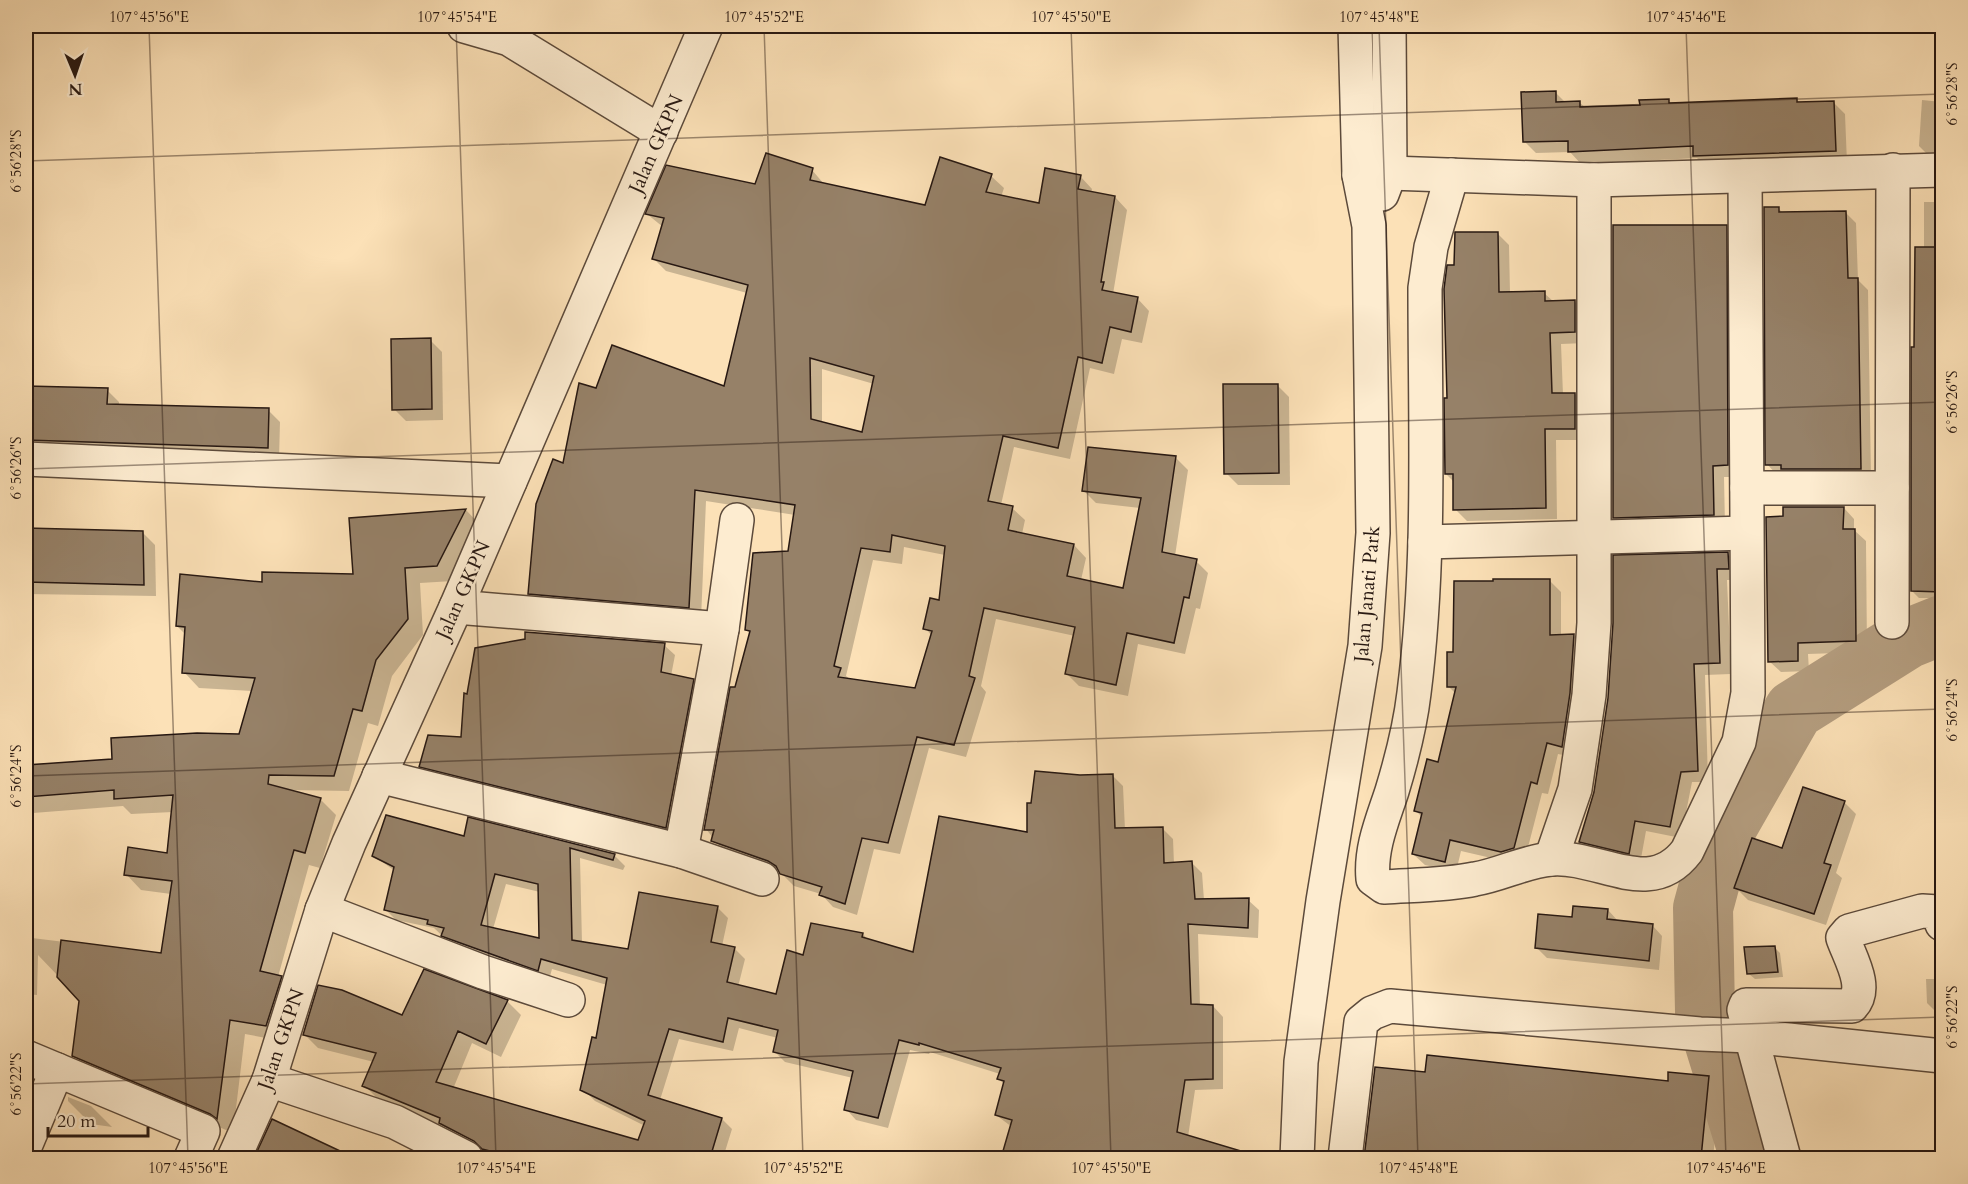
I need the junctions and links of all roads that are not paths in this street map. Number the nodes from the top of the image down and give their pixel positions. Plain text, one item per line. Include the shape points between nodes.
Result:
1 (464, 26) edge
2 (706, 26) edge
3 (1355, 26) edge
4 (1389, 26) edge
5 (662, 132) junction
6 (1893, 170) junction
7 (1942, 170) edge
8 (1374, 174) junction
9 (1452, 175) junction
10 (1745, 176) junction
11 (1594, 180) junction
12 (26, 459) edge
13 (510, 481) junction
14 (1746, 488) junction
15 (1892, 488) junction
16 (737, 520) dead end
17 (1746, 533) junction
18 (1595, 539) junction
19 (1425, 542) junction
20 (456, 607) junction
21 (1892, 622) dead end
22 (722, 629) junction
23 (380, 776) junction
24 (681, 851) junction
25 (1551, 859) junction
26 (762, 879) dead end
27 (322, 910) junction
28 (1942, 924) edge
29 (568, 1000) dead end
30 (1743, 1036) junction
31 (1942, 1056) edge
32 (26, 1057) edge
33 (57, 1070) junction
34 (269, 1080) junction
35 (26, 1144) edge
36 (192, 1158) edge
37 (234, 1158) edge
38 (466, 1158) edge
39 (1297, 1158) edge
40 (1345, 1158) edge
41 (1784, 1158) edge

1 - 5 street via 509,39
2 - 5 street, Jalan GKPN
3 - 8 street, Jalan Janati Park
4 - 8 street
5 - 13 street, Jalan GKPN
6 - 7 street
6 - 10 street
6 - 15 street
8 - 9 street
8 - 39 street, Jalan Janati Park via 1369,226 1373,533 1365,646 1310,988 1301,1062
9 - 11 street
9 - 19 street via 1431,247 1425,288
10 - 11 street
10 - 14 street
11 - 18 street
12 - 13 street
13 - 20 street, Jalan GKPN
14 - 15 street
14 - 17 street
15 - 21 street
16 - 22 street
17 - 18 street
17 - 25 street via 1748,693 1739,742 1687,851 1659,874 1647,876
18 - 19 street
18 - 25 street via 1594,623 1582,749 1575,789
19 - 25 street via 1410,729 1375,843 1373,879 1384,887 1475,880
20 - 22 street
20 - 23 street, Jalan GKPN
22 - 24 street
23 - 24 street
23 - 27 street, Jalan GKPN
24 - 26 street
27 - 29 street
27 - 34 street, Jalan GKPN
28 - 30 street via 1938,912 1922,911 1849,931 1843,938 1858,980 1858,999 1852,1006 1746,1005
30 - 31 street
30 - 40 street via 1390,1006 1361,1022
30 - 41 street
32 - 33 street
33 - 35 street
33 - 36 street via 203,1131
34 - 37 street, Jalan GKPN
34 - 38 street via 395,1122

